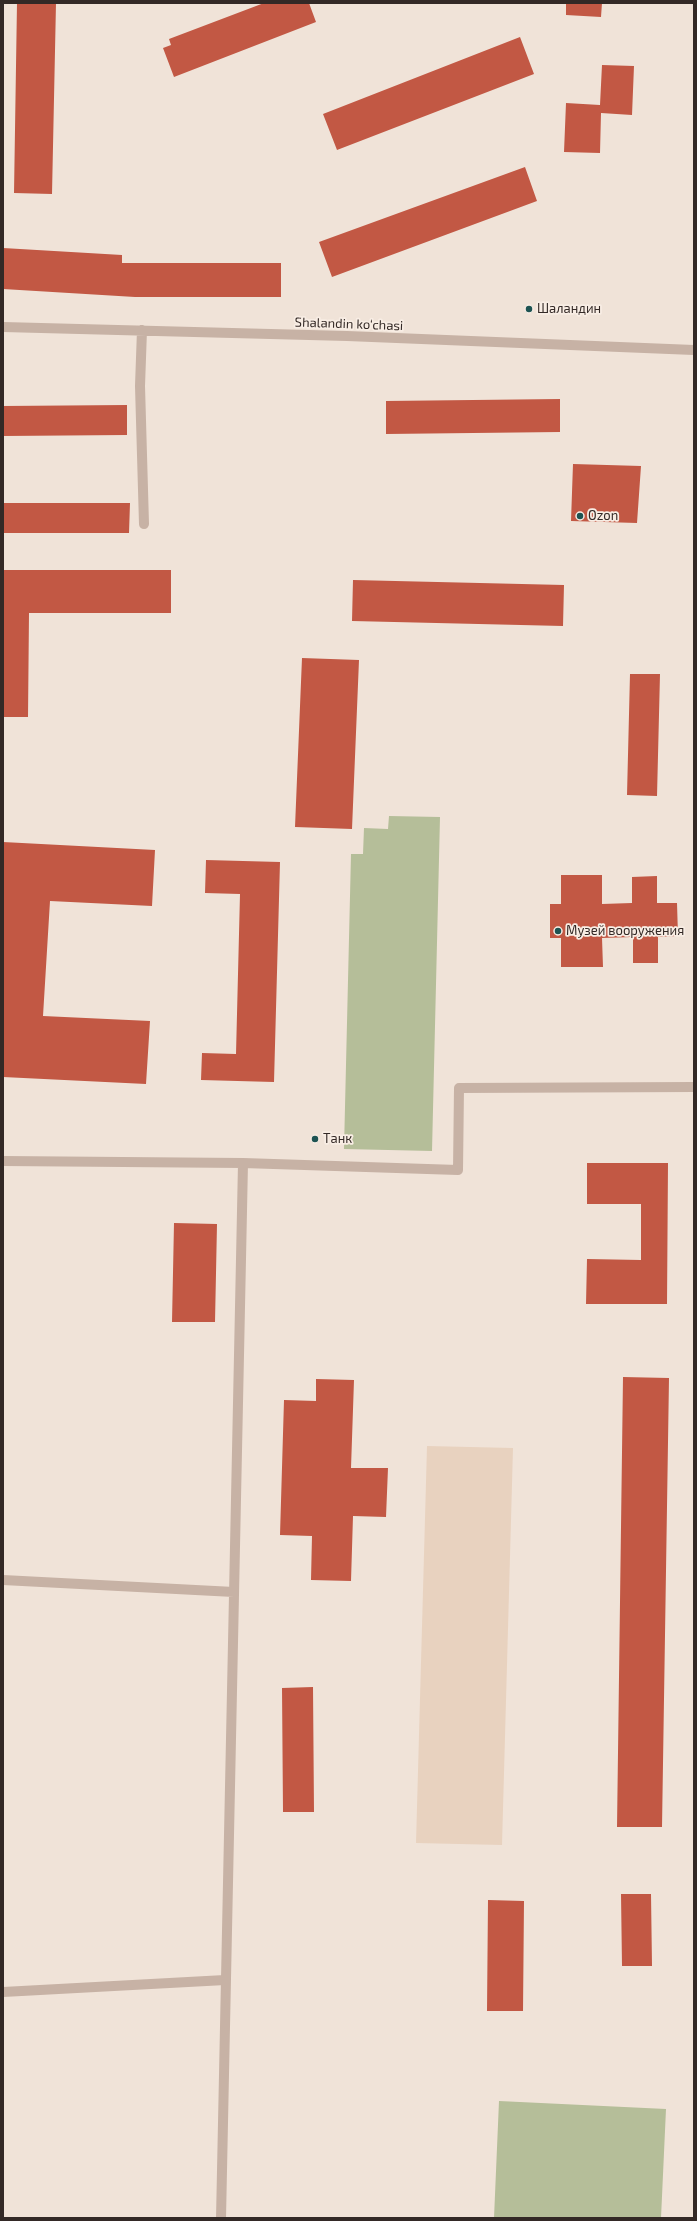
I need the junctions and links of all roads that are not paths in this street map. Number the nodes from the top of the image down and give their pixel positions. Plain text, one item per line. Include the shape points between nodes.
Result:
1 (3, 327) edge
2 (142, 330) junction
3 (694, 350) edge
4 (144, 524) dead end
5 (694, 1087) edge
6 (3, 1161) edge
7 (243, 1163) junction
8 (3, 1580) edge
9 (234, 1592) junction
10 (225, 1980) junction
11 (3, 1992) edge
12 (221, 2218) edge

1 - 2 street, Shalandin ko‘chasi
2 - 3 street, Shalandin ko‘chasi
2 - 4 street via 140,386
5 - 7 street via 459,1088 458,1170
6 - 7 street
7 - 9 street
8 - 9 street
9 - 10 street
10 - 11 street
10 - 12 street

